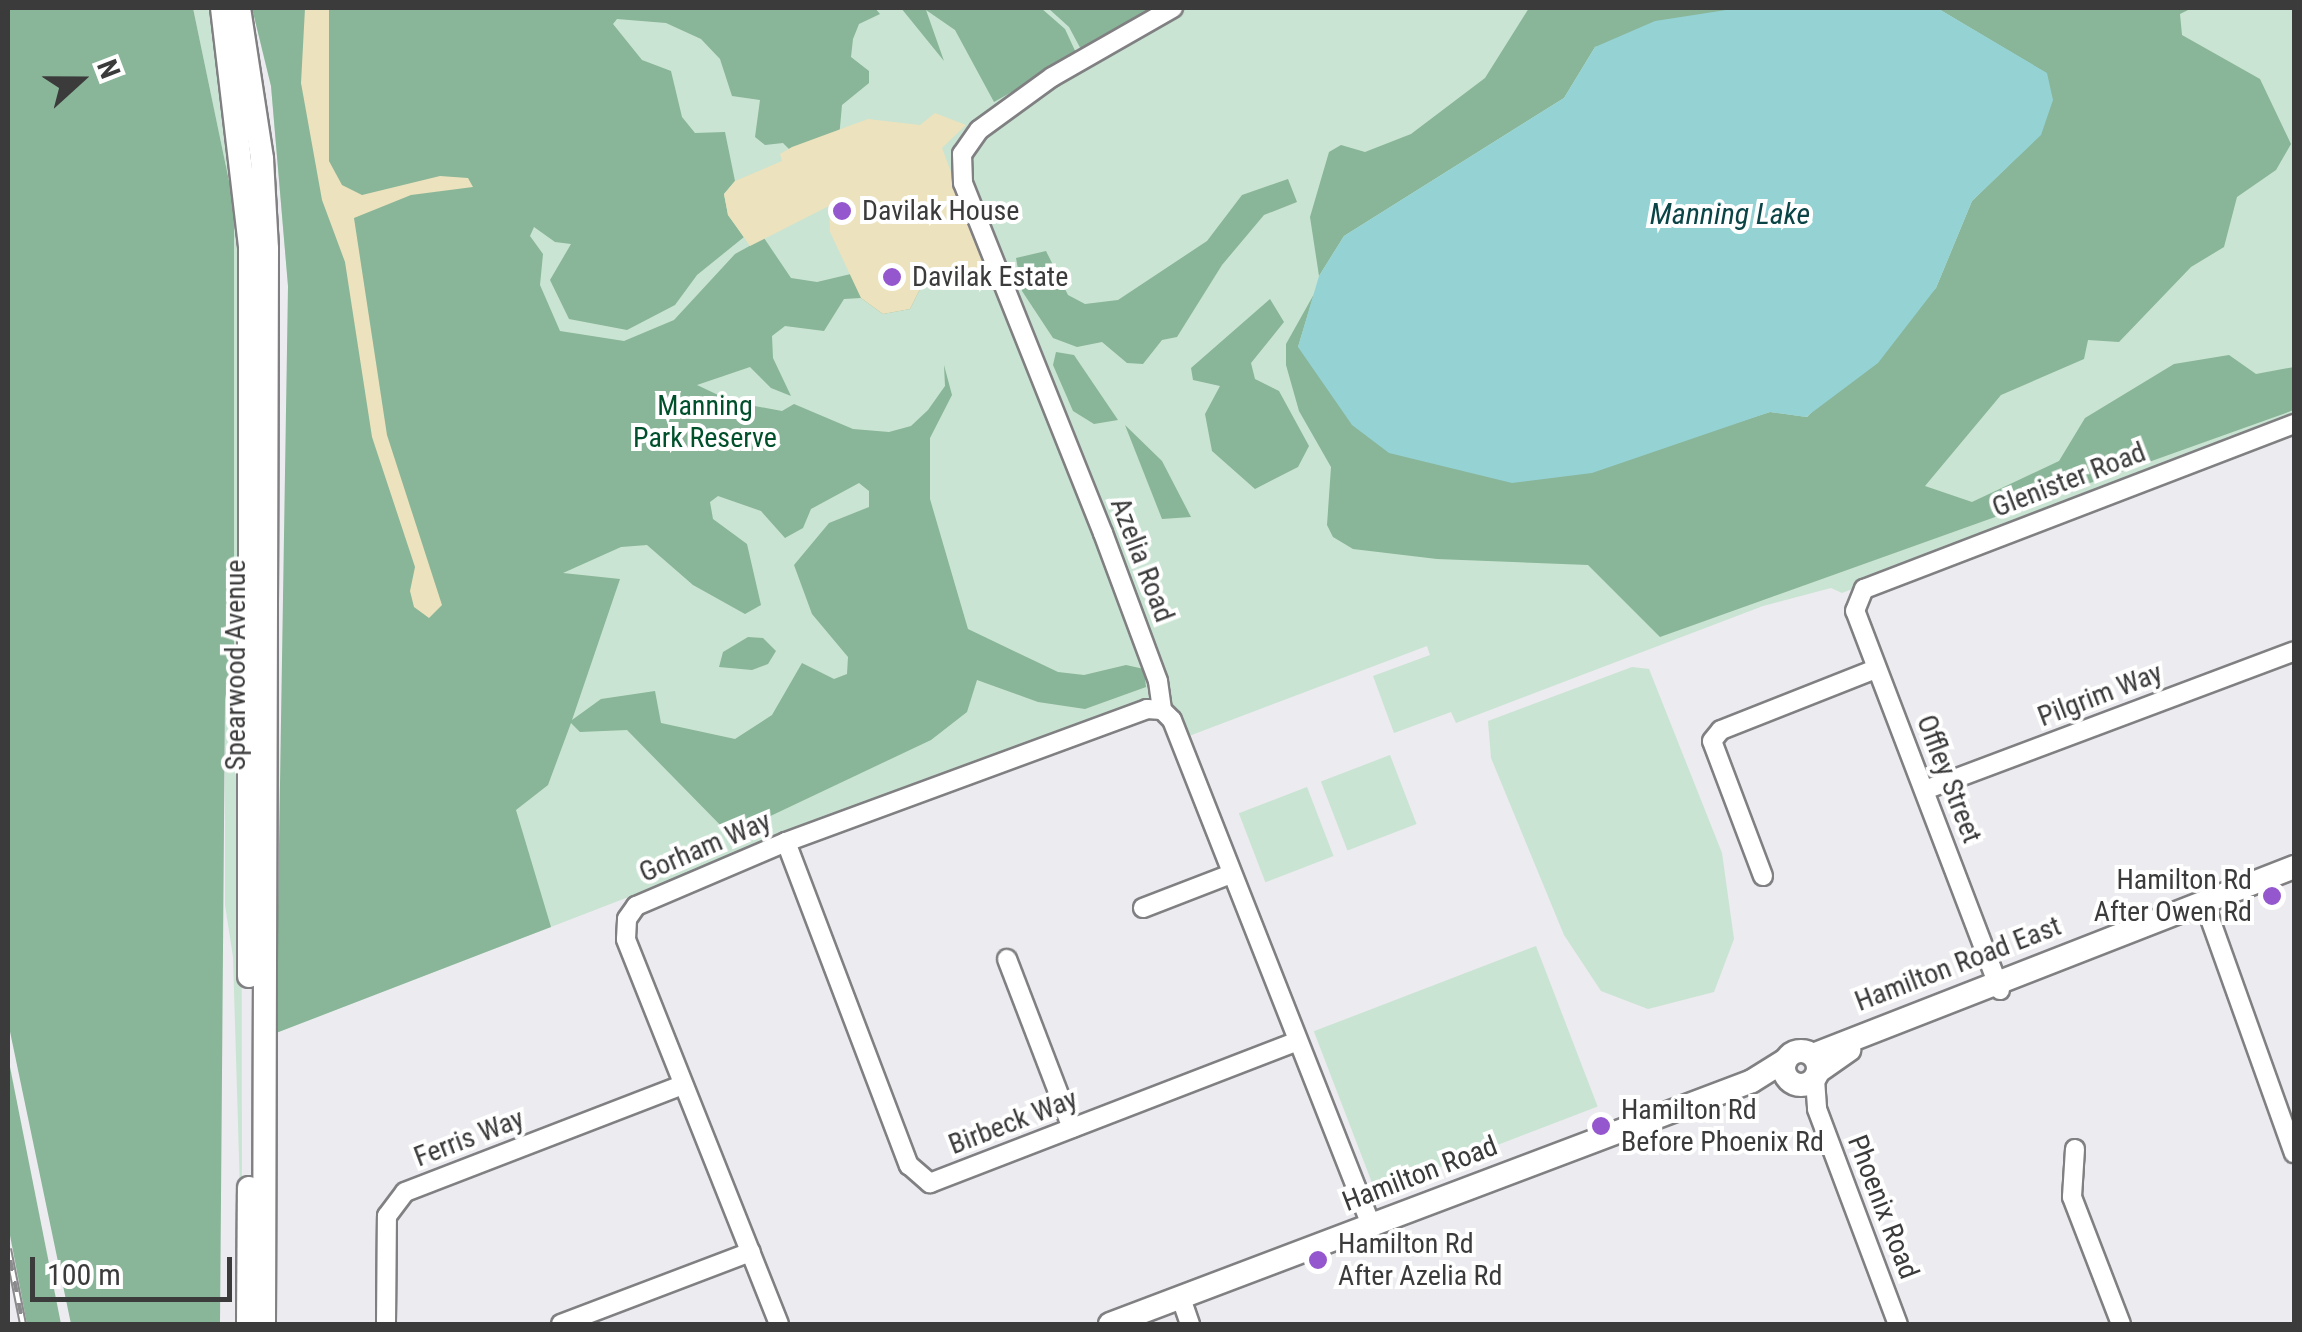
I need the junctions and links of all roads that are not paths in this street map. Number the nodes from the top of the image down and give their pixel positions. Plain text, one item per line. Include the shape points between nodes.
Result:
1 (222, 8) edge
2 (239, 8) edge
3 (1174, 8) edge
4 (2294, 424) edge
5 (1864, 588) joint
6 (2294, 650) edge
7 (1876, 669) junction
8 (1162, 710) junction
9 (1924, 790) junction
10 (786, 842) junction
11 (2294, 867) edge
12 (1232, 874) junction
13 (1763, 876) dead end
14 (2294, 877) edge
15 (2206, 906) junction
16 (1143, 908) dead end
17 (1007, 959) dead end
18 (1998, 985) junction
19 (1296, 1042) junction
20 (1808, 1075) junction
21 (1752, 1081) junction
22 (683, 1085) junction
23 (1072, 1128) junction
24 (2074, 1149) dead end
25 (2294, 1153) edge
26 (1371, 1225) junction
27 (751, 1252) junction
28 (1180, 1298) junction
29 (248, 1324) edge
30 (264, 1324) edge
31 (386, 1324) edge
32 (561, 1324) edge
33 (779, 1324) edge
34 (1110, 1324) edge
35 (1190, 1324) edge
36 (1898, 1324) edge
37 (2121, 1324) edge

1 - 29 main road, Spearwood Avenue via 250,246
2 - 30 main road, Spearwood Avenue via 268,249
3 - 8 street, Azelia Road via 1043,84 979,130 962,154 963,183 1124,589
4 - 5 street, Glenister Road
5 - 7 street, Offley Street via 1855,611
6 - 9 street, Pilgrim Way
7 - 9 street, Offley Street
7 - 13 street via 1720,730 1712,741
8 - 10 street, Gorham Way via 1146,709
8 - 12 street, Azelia Road via 1172,720
9 - 18 street, Offley Street
10 - 22 street, Gorham Way via 636,906 626,919 626,938
10 - 23 street, Birbeck Way via 910,1165 930,1184
11 - 15 main road, Hamilton Road East
12 - 16 street
12 - 19 street, Azelia Road
14 - 15 main road, Hamilton Road East
15 - 18 main road, Hamilton Road East
15 - 25 street
17 - 23 street
18 - 20 main road, Hamilton Road East
19 - 23 street, Birbeck Way
19 - 26 street, Azelia Road
20 - 21 main road, Hamilton Road
20 - 21 main road, Hamilton Road via 1786,1076 1786,1060
20 - 36 street, Phoenix Road
21 - 26 main road, Hamilton Road
22 - 27 street, Gorham Way
22 - 31 street, Ferris Way via 404,1192 386,1216
24 - 37 street via 2072,1197
26 - 28 main road, Hamilton Road
27 - 32 street
27 - 33 street, Gorham Way
28 - 34 main road, Hamilton Road
28 - 35 street

